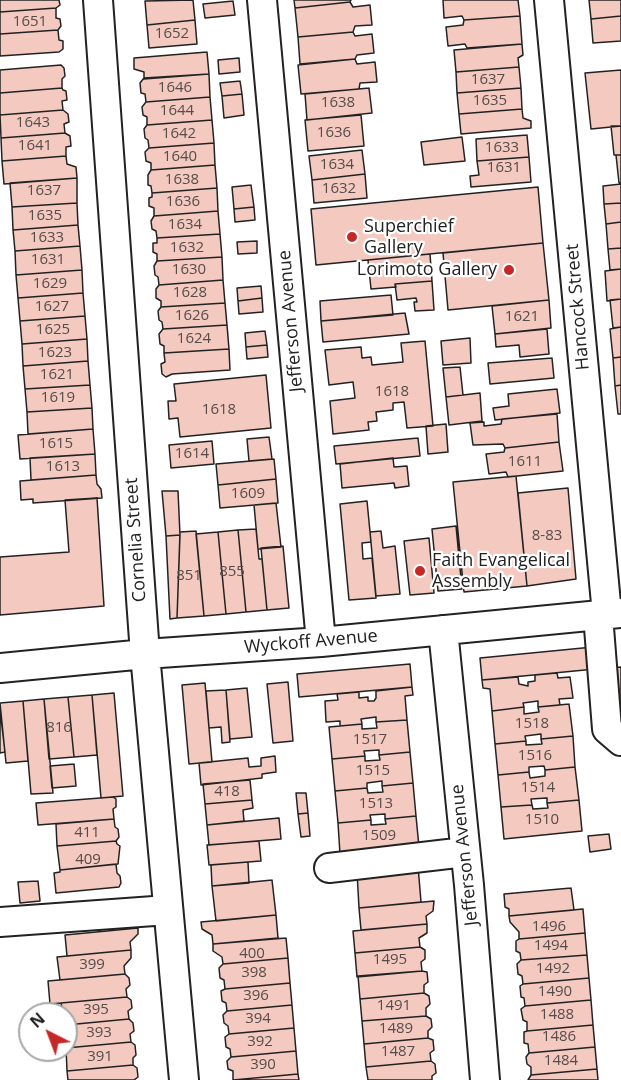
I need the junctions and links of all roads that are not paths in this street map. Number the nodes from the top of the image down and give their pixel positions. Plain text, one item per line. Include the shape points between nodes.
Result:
1 (98, 0) edge
2 (262, 0) edge
3 (549, 0) edge
4 (609, 614) edge
5 (442, 630) junction
6 (321, 642) junction
7 (145, 654) junction
8 (0, 668) edge
9 (621, 741) edge
10 (465, 852) junction
11 (329, 868) dead end
12 (168, 910) junction
13 (0, 922) edge
14 (184, 1080) edge
15 (485, 1080) edge

1 - 7 street, Cornelia Street
2 - 6 street, Jefferson Avenue
3 - 4 street, Hancock Street
4 - 5 street, Wyckoff Avenue
4 - 9 street, Hancock Street via 607,729
5 - 6 street, Wyckoff Avenue
5 - 10 street, Jefferson Avenue
6 - 7 street, Wyckoff Avenue
7 - 8 street, Wyckoff Avenue
7 - 12 street, Cornelia Street
10 - 11 street
10 - 15 street, Jefferson Avenue
12 - 13 street
12 - 14 street, Cornelia Street

